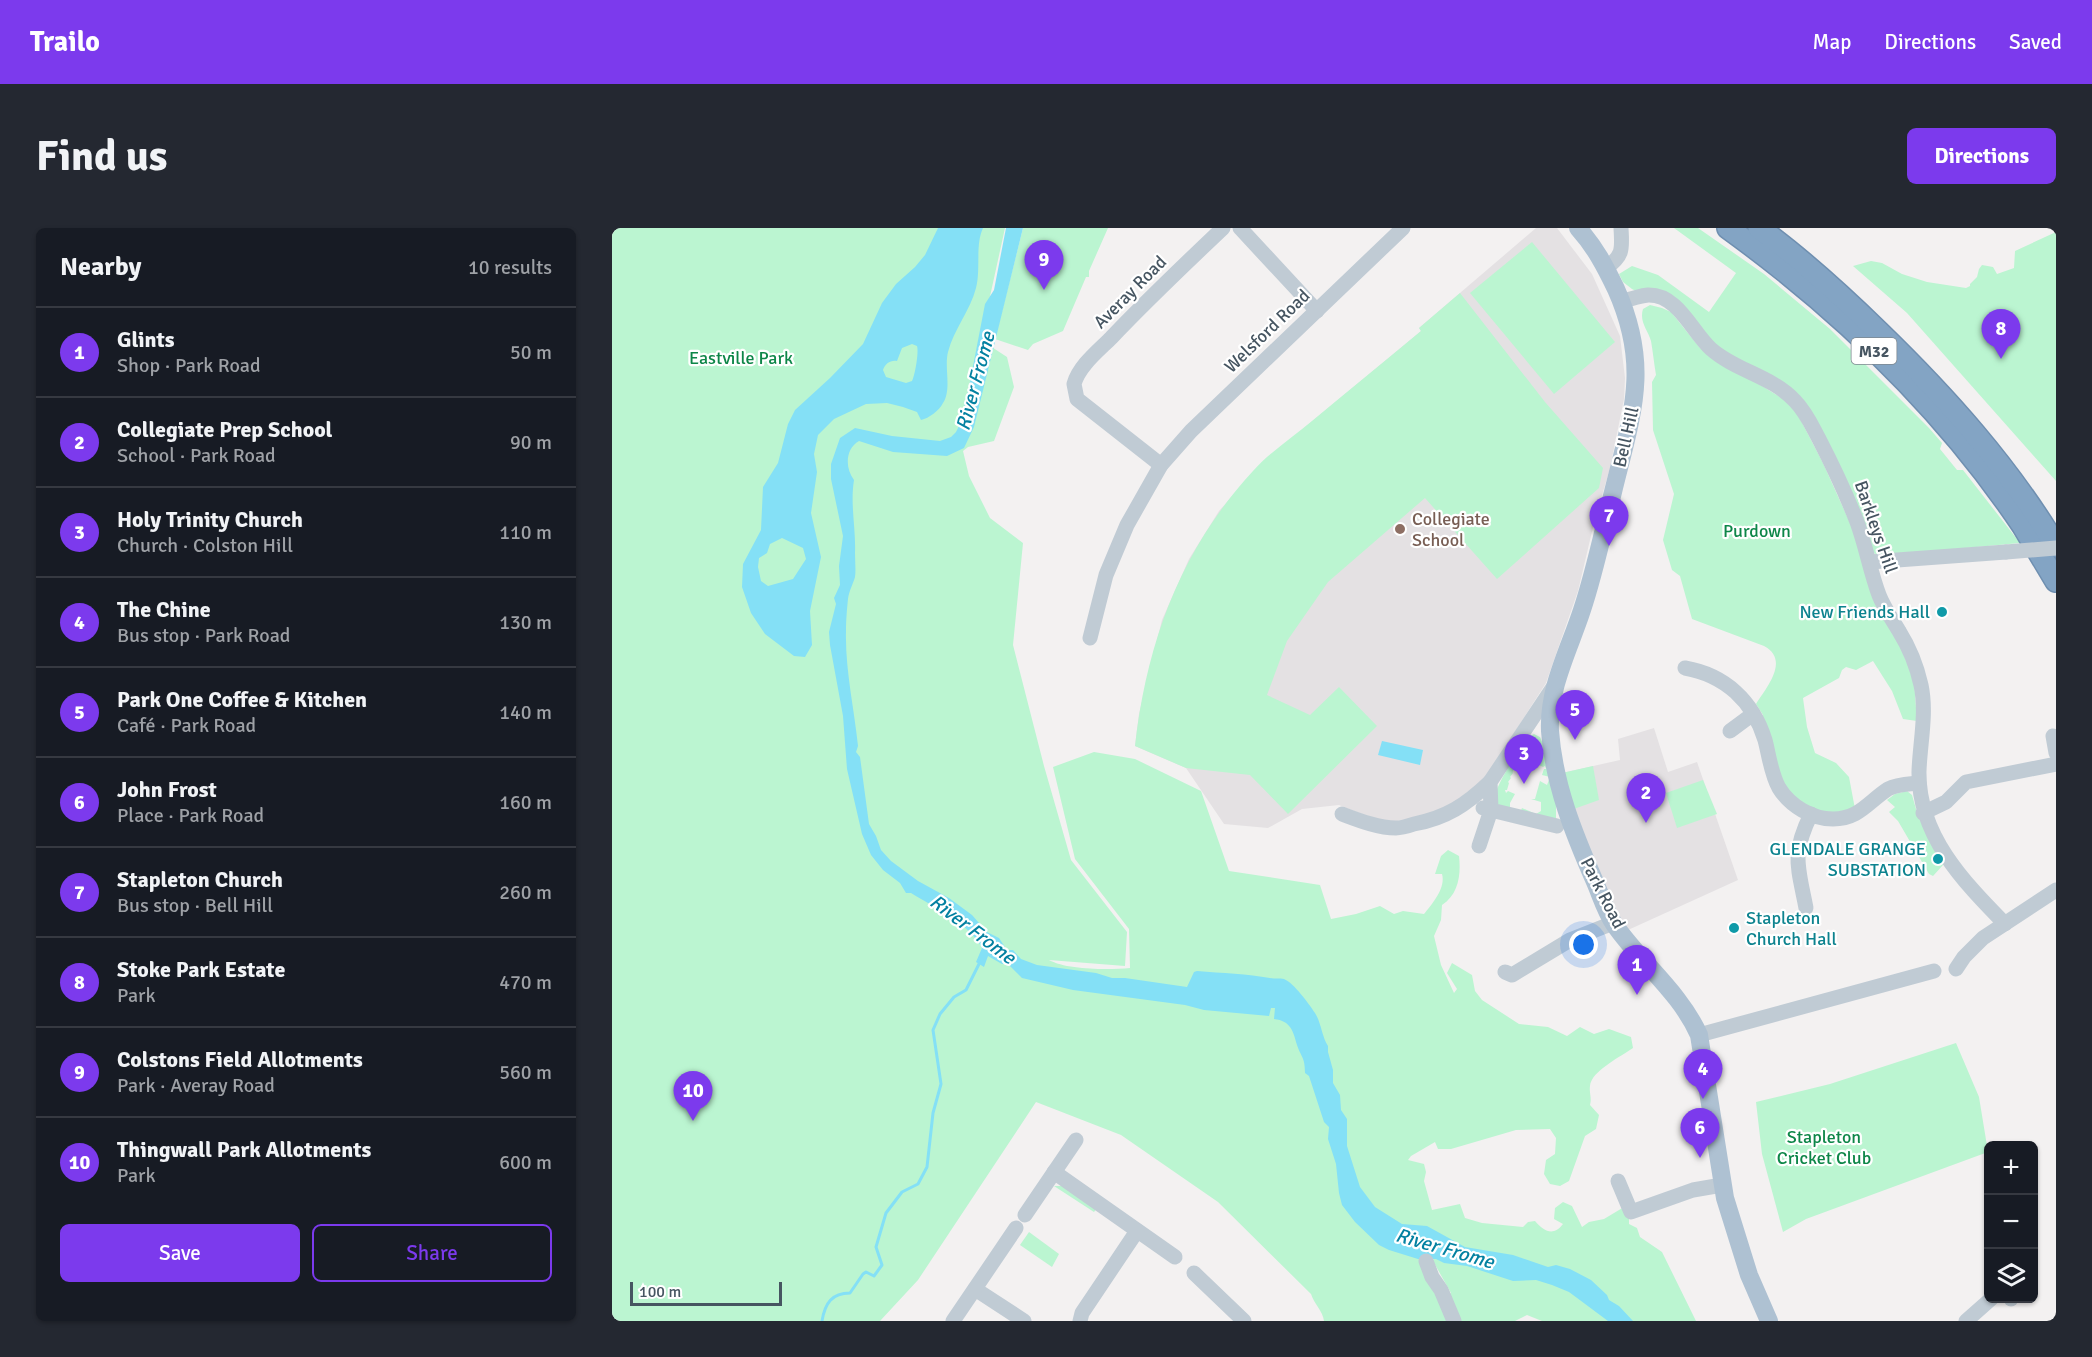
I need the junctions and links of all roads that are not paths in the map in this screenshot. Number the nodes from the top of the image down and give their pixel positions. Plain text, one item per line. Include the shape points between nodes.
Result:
1 (1223, 228) edge
2 (1240, 228) edge
3 (1403, 228) edge
4 (1578, 228) edge
5 (1621, 228) edge
6 (1728, 228) edge
7 (1759, 228) edge
8 (1606, 268) junction
9 (1621, 302) junction
10 (1317, 311) junction
11 (1161, 465) junction
12 (2056, 547) edge
13 (1870, 562) junction
14 (2056, 581) edge
15 (1090, 638) dead end
16 (1682, 669) dead end
17 (1554, 686) junction
18 (1754, 714) junction
19 (1551, 722) junction
20 (1527, 725) junction
21 (1730, 731) dead end
22 (2053, 736) dead end
23 (2056, 753) edge
24 (2056, 764) edge
25 (1490, 782) junction
26 (1919, 783) junction
27 (1466, 804) junction
28 (1491, 810) junction
29 (1923, 813) junction
30 (1342, 814) dead end
31 (1811, 814) junction
32 (1557, 826) dead end
33 (1479, 846) dead end
34 (2056, 890) edge
35 (1805, 908) dead end
36 (1613, 923) junction
37 (2005, 924) junction
38 (1958, 959) dead end
39 (1934, 971) dead end
40 (1505, 972) dead end
41 (1699, 1035) junction
42 (1076, 1140) dead end
43 (1054, 1173) junction
44 (1618, 1181) dead end
45 (1722, 1185) junction
46 (1025, 1215) dead end
47 (1016, 1228) dead end
48 (1137, 1231) junction
49 (1175, 1257) dead end
50 (1426, 1261) dead end
51 (1194, 1273) dead end
52 (975, 1289) junction
53 (1987, 1303) edge
54 (953, 1321) edge
55 (1024, 1321) edge
56 (1080, 1321) edge
57 (1244, 1321) edge
58 (1454, 1321) edge
59 (1769, 1321) edge
60 (1966, 1321) edge

1 - 11 street, Averay Road via 1149,298 1075,379 1077,399
2 - 10 street
3 - 10 street, Welsford Road
4 - 8 main road, Bell Hill via 1593,244
5 - 8 street via 1617,244 1621,251 1618,259
6 - 14 highway, M32 via 1819,299 1918,395 2000,494
7 - 12 highway, M32 via 1828,283 1929,381 1987,448 2037,514
8 - 9 main road, Bell Hill
9 - 13 street, Barkleys Hill via 1648,295 1669,302 1717,354 1778,386 1798,404 1842,487
9 - 17 main road, Bell Hill via 1633,336 1637,370 1634,409 1592,581
10 - 11 street, Welsford Road via 1191,431
11 - 15 street, Welsford Road via 1116,547
12 - 13 street, bridge
13 - 26 street, Barkleys Hill via 1880,598 1909,649 1921,682 1924,720
16 - 18 street via 1710,674 1727,684
17 - 19 main road, Bell Hill
17 - 20 street
18 - 21 street
18 - 31 street via 1779,788 1790,801
19 - 20 street
19 - 36 main road, Park Road via 1553,753 1568,819
20 - 25 street
22 - 23 street
24 - 29 street via 1968,781 1943,804
25 - 27 street
25 - 28 street
26 - 29 street, Barkleys Hill
26 - 31 street via 1890,788 1866,808 1847,817 1829,819
27 - 28 street
27 - 30 street via 1439,819 1396,828
28 - 32 street
28 - 33 street
29 - 37 street, Barkleys Hill via 1938,843 1971,890
31 - 35 street via 1797,855
34 - 37 street
36 - 40 street via 1570,940 1512,975
36 - 41 main road, Park Road via 1686,1012
37 - 38 street
39 - 41 street
41 - 45 main road, Park Road
42 - 43 street
43 - 46 street
43 - 48 street
44 - 45 street via 1631,1212 1693,1190
45 - 59 main road, Park Road via 1749,1275
47 - 52 street
48 - 49 street
48 - 56 street via 1082,1312
50 - 58 street
51 - 57 street
52 - 54 street
52 - 55 street
53 - 60 street

